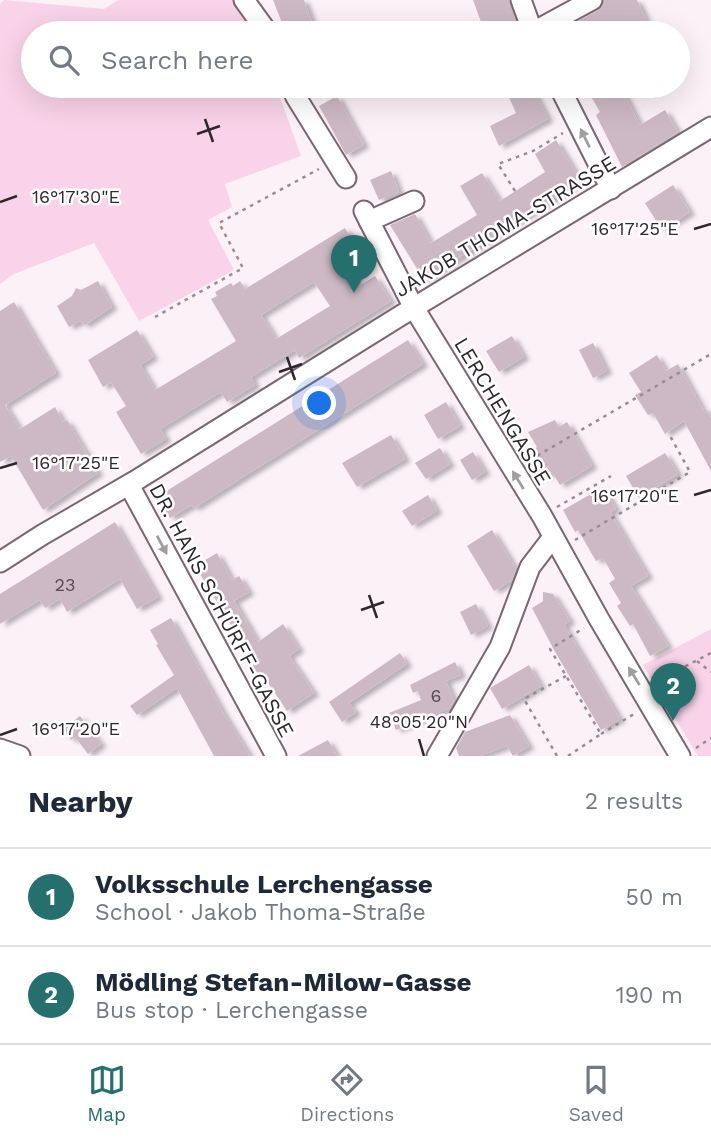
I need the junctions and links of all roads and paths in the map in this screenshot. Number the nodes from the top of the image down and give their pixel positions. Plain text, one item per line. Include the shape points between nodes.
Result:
1 (244, 0) edge
2 (521, 0) edge
3 (592, 0) edge
4 (259, 21) edge
5 (529, 21) edge
6 (554, 21) edge
7 (297, 98) edge
8 (565, 98) edge
9 (711, 127) edge
10 (555, 138) dead end
11 (335, 160) junction
12 (346, 178) dead end
13 (611, 190) junction
14 (515, 191) dead end
15 (414, 201) dead end
16 (414, 308) junction
17 (155, 317) dead end
18 (711, 354) edge
19 (669, 435) dead end
20 (512, 470) junction
21 (611, 476) dead end
22 (129, 485) junction
23 (542, 516) junction
24 (557, 543) junction
25 (0, 562) edge
26 (599, 620) junction
27 (711, 653) edge
28 (697, 661) junction
29 (711, 672) edge
30 (566, 676) junction
31 (646, 696) junction
32 (601, 734) junction
33 (711, 738) edge
34 (0, 749) edge
35 (685, 754) edge
36 (20, 756) edge
37 (276, 756) edge
38 (437, 756) edge
39 (556, 756) edge
40 (568, 756) edge

1 - 4 street
2 - 5 street
3 - 6 street
7 - 11 street
13 -> 8 street
9 - 13 street, JAKOB THOMA-STRASSE
10 - 14 path via 498,164
11 - 12 street
11 - 17 path via 219,223 243,268
13 - 16 street, JAKOB THOMA-STRASSE
15 - 16 street, LERCHENGASSE via 367,216
16 - 20 street, LERCHENGASSE
16 - 22 street, JAKOB THOMA-STRASSE
18 - 20 path
19 - 24 path via 690,472
23 -> 20 street, LERCHENGASSE
21 - 23 path
22 - 25 street, JAKOB THOMA-STRASSE
22 -> 37 street, DR. HANS SCHÜRFF-GASSE
23 - 24 street, LERCHENGASSE
24 - 26 street, LERCHENGASSE
24 - 38 street via 530,567 500,647
26 - 30 path via 550,649
31 -> 26 street, LERCHENGASSE
27 - 28 path
28 - 29 path
28 - 31 path
30 - 32 path
30 - 39 path via 524,699
31 - 32 path
31 - 35 street, LERCHENGASSE
32 - 40 path
33 - 35 path
34 - 36 street

